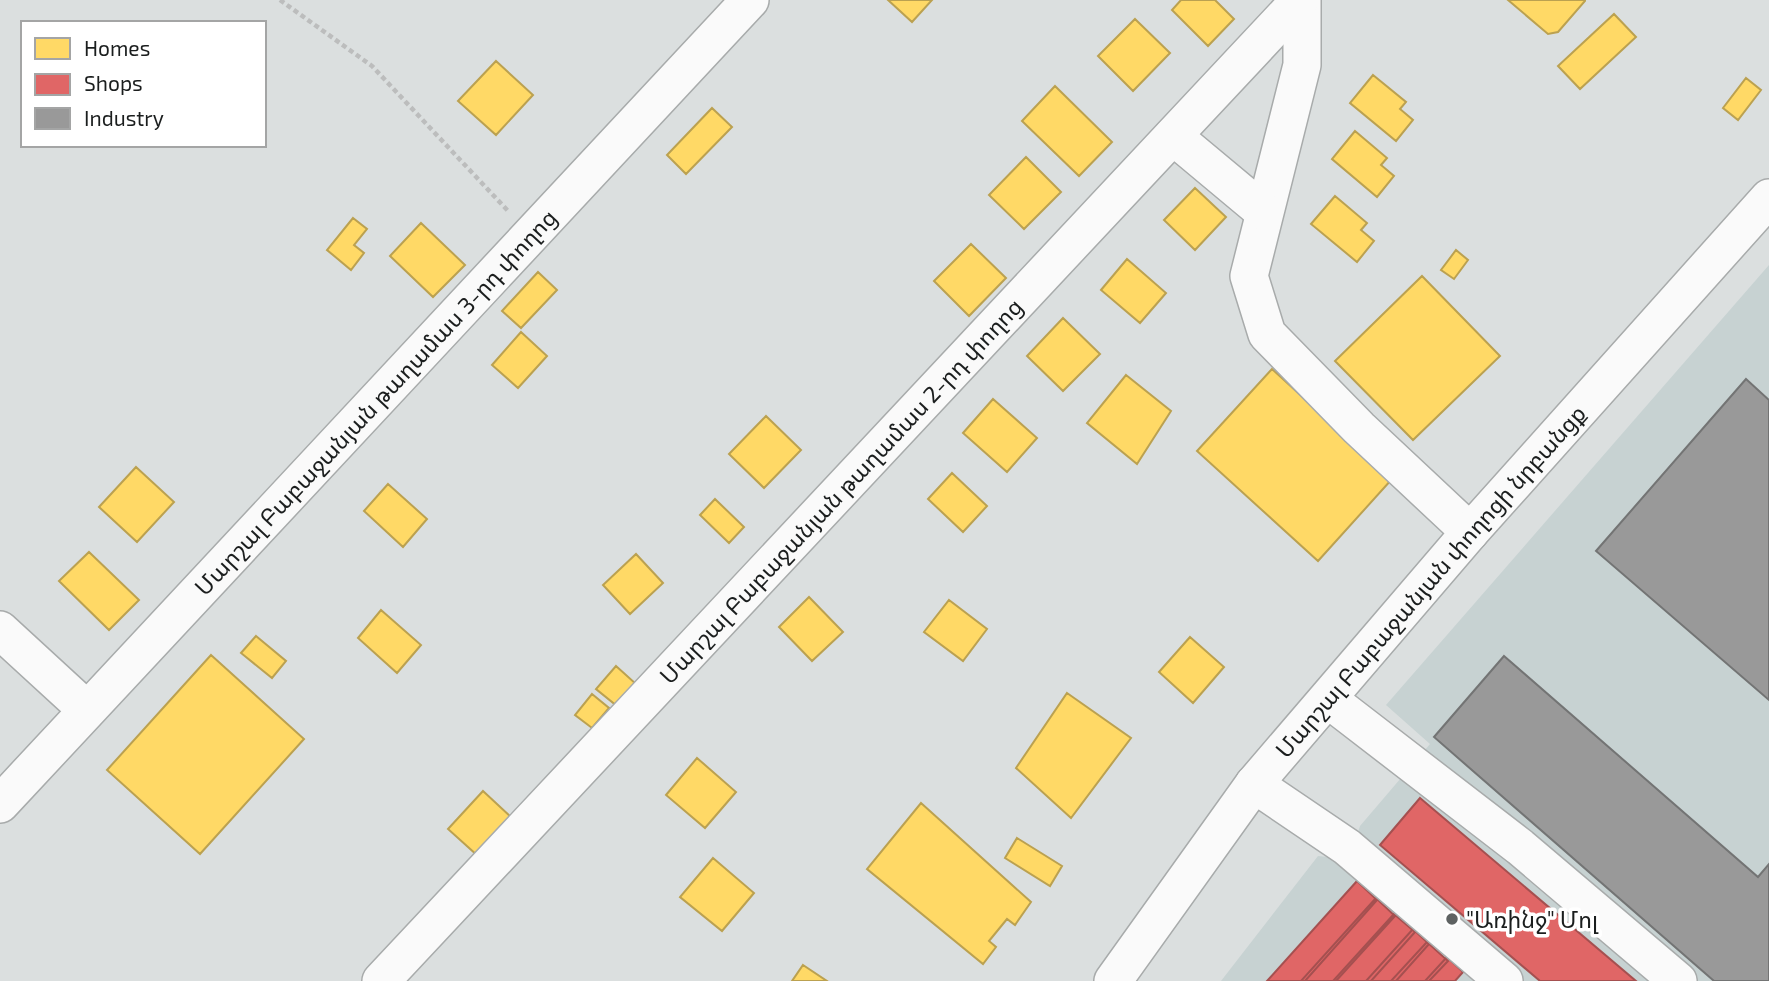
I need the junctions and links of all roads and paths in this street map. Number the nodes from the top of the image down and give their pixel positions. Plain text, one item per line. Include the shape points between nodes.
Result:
1 (280, 0) edge
2 (750, 0) edge
3 (1301, 0) edge
4 (1172, 136) junction
5 (1769, 198) edge
6 (1264, 212) junction
7 (531, 235) junction
8 (1470, 532) junction
9 (0, 630) edge
10 (1328, 699) junction
11 (87, 710) junction
12 (1254, 784) junction
13 (0, 804) edge
14 (381, 981) edge
15 (1113, 981) edge
16 (1504, 981) edge
17 (1678, 981) edge

1 - 7 path via 372,66
2 - 7 street, Մարշալ Բաբաջանյան թաղամաս 3-րդ փողոց
3 - 4 street, Մարշալ Բաբաջանյան թաղամաս 2-րդ փողոց
3 - 6 street via 1302,65
4 - 6 street
4 - 14 street, Մարշալ Բաբաջանյան թաղամաս 2-րդ փողոց
5 - 8 street, Մարշալ Բաբաջանյան փողոցի նրբանցք
6 - 8 street via 1249,276 1267,334
7 - 11 street, Մարշալ Բաբաջանյան թաղամաս 3-րդ փողոց
8 - 10 street, Մարշալ Բաբաջանյան փողոցի նրբանցք
9 - 11 street
10 - 12 street, Մարշալ Բաբաջանյան փողոցի նրբանցք
10 - 17 street via 1520,847
11 - 13 street, Մարշալ Բաբաջանյան թաղամաս 3-րդ փողոց
12 - 15 street, Մարշալ Բաբաջանյան փողոցի նրբանցք
12 - 16 street via 1347,846

